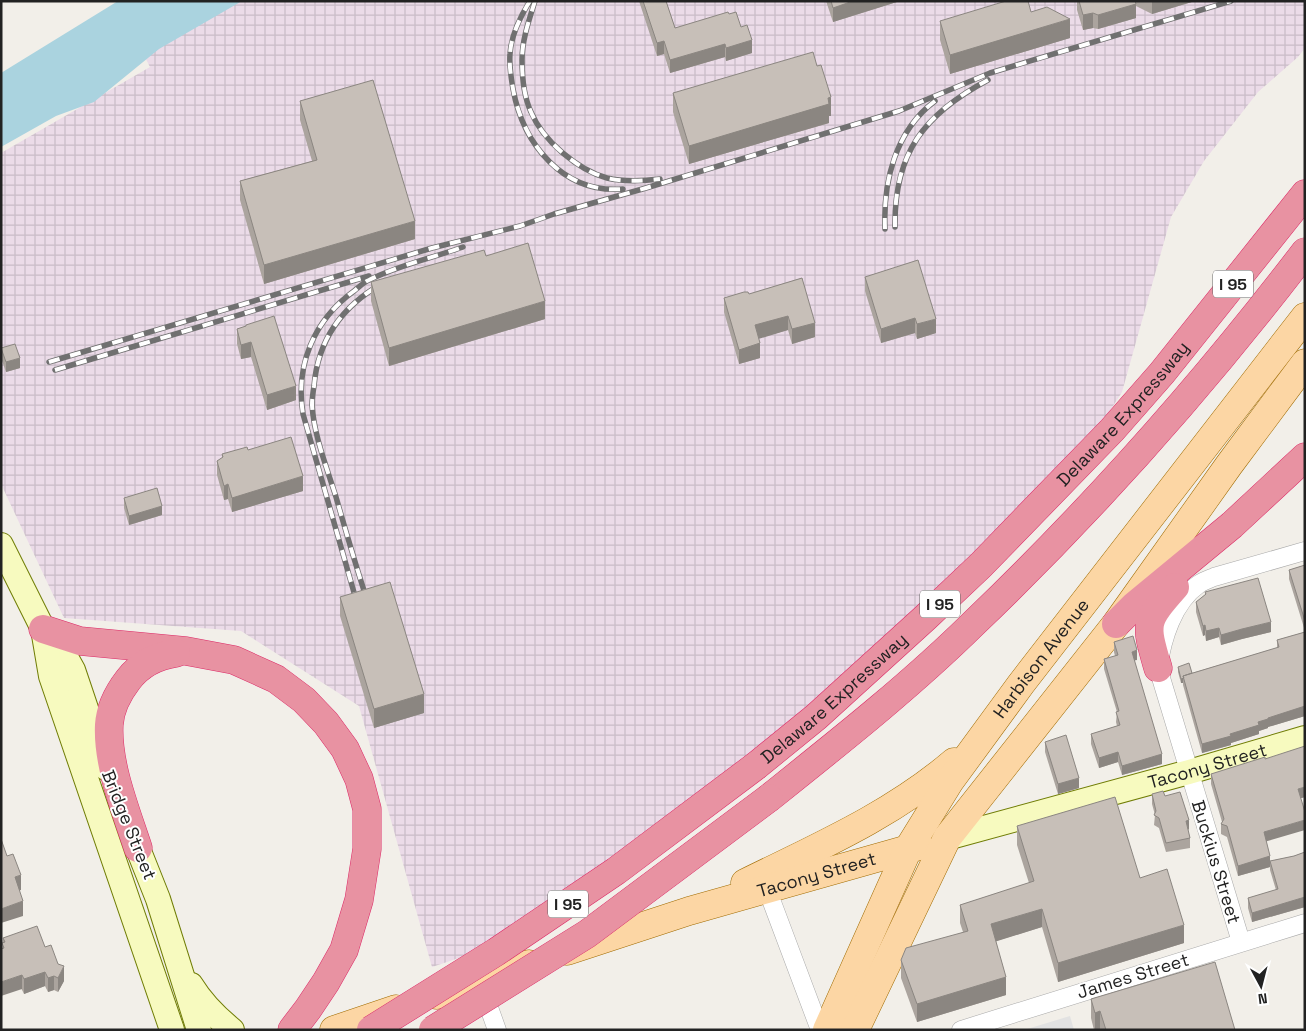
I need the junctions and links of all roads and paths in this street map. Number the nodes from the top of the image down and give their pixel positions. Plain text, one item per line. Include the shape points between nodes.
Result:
1 (1305, 194) edge
2 (1305, 252) edge
3 (1305, 317) edge
4 (1305, 363) edge
5 (1305, 457) edge
6 (1232, 525) junction
7 (1, 545) edge
8 (1305, 551) edge
9 (1116, 624) junction
10 (42, 629) junction
11 (186, 651) junction
12 (1158, 668) junction
13 (1305, 738) edge
14 (976, 743) junction
15 (1189, 772) junction
16 (947, 838) junction
17 (138, 848) junction
18 (908, 849) junction
19 (767, 889) junction
20 (689, 911) junction
21 (1305, 923) edge
22 (1241, 942) junction
23 (176, 956) junction
24 (479, 981) junction
25 (172, 1030) edge
26 (199, 1030) edge
27 (232, 1030) edge
28 (292, 1030) edge
29 (334, 1030) edge
30 (371, 1030) edge
31 (433, 1030) edge
32 (497, 1030) edge
33 (820, 1030) edge
34 (827, 1030) edge
35 (854, 1030) edge
36 (961, 1030) edge

1 - 30 highway, Delaware Expressway / I 95, bridge via 1162,373 1112,430 926,618 757,765 616,871 496,952
2 - 31 highway, Delaware Expressway / I 95, bridge via 1196,388 1095,501 974,624 909,683 769,798 587,934
3 - 14 main road, Harbison Avenue
4 - 9 main road
5 - 6 highway
6 - 9 highway
6 - 12 highway via 1154,610 1148,635
7 - 10 main road, Bridge Street
8 - 12 street via 1200,584 1190,592 1172,620 1161,646
9 - 16 main road
10 - 11 highway via 80,641
10 - 17 main road, Bridge Street via 63,652 73,670 113,790
10 - 25 main road, Bridge Street via 52,676
11 - 17 highway via 142,664 115,700 109,725 111,755
11 - 28 highway via 234,660 276,679 326,722 345,749 359,779 367,809 368,849 361,891 344,950
12 - 15 street, Buckius Street
13 - 15 main road, Tacony Street
14 - 18 main road, Harbison Avenue
14 - 20 main road via 901,802 856,828
15 - 16 main road, Tacony Street
15 - 22 street, Buckius Street
16 - 18 main road, Tacony Street
16 - 35 main road
17 - 23 main road, Bridge Street
18 - 19 main road, Tacony Street
18 - 34 main road, Harbison Avenue
19 - 20 main road, Tacony Street
19 - 33 street
20 - 24 main road, Tacony Street
21 - 22 street, James Street
22 - 36 street, James Street
23 - 26 main road, Bridge Street
23 - 27 main road via 199,998
24 - 29 main road, Tacony Street
24 - 32 street

